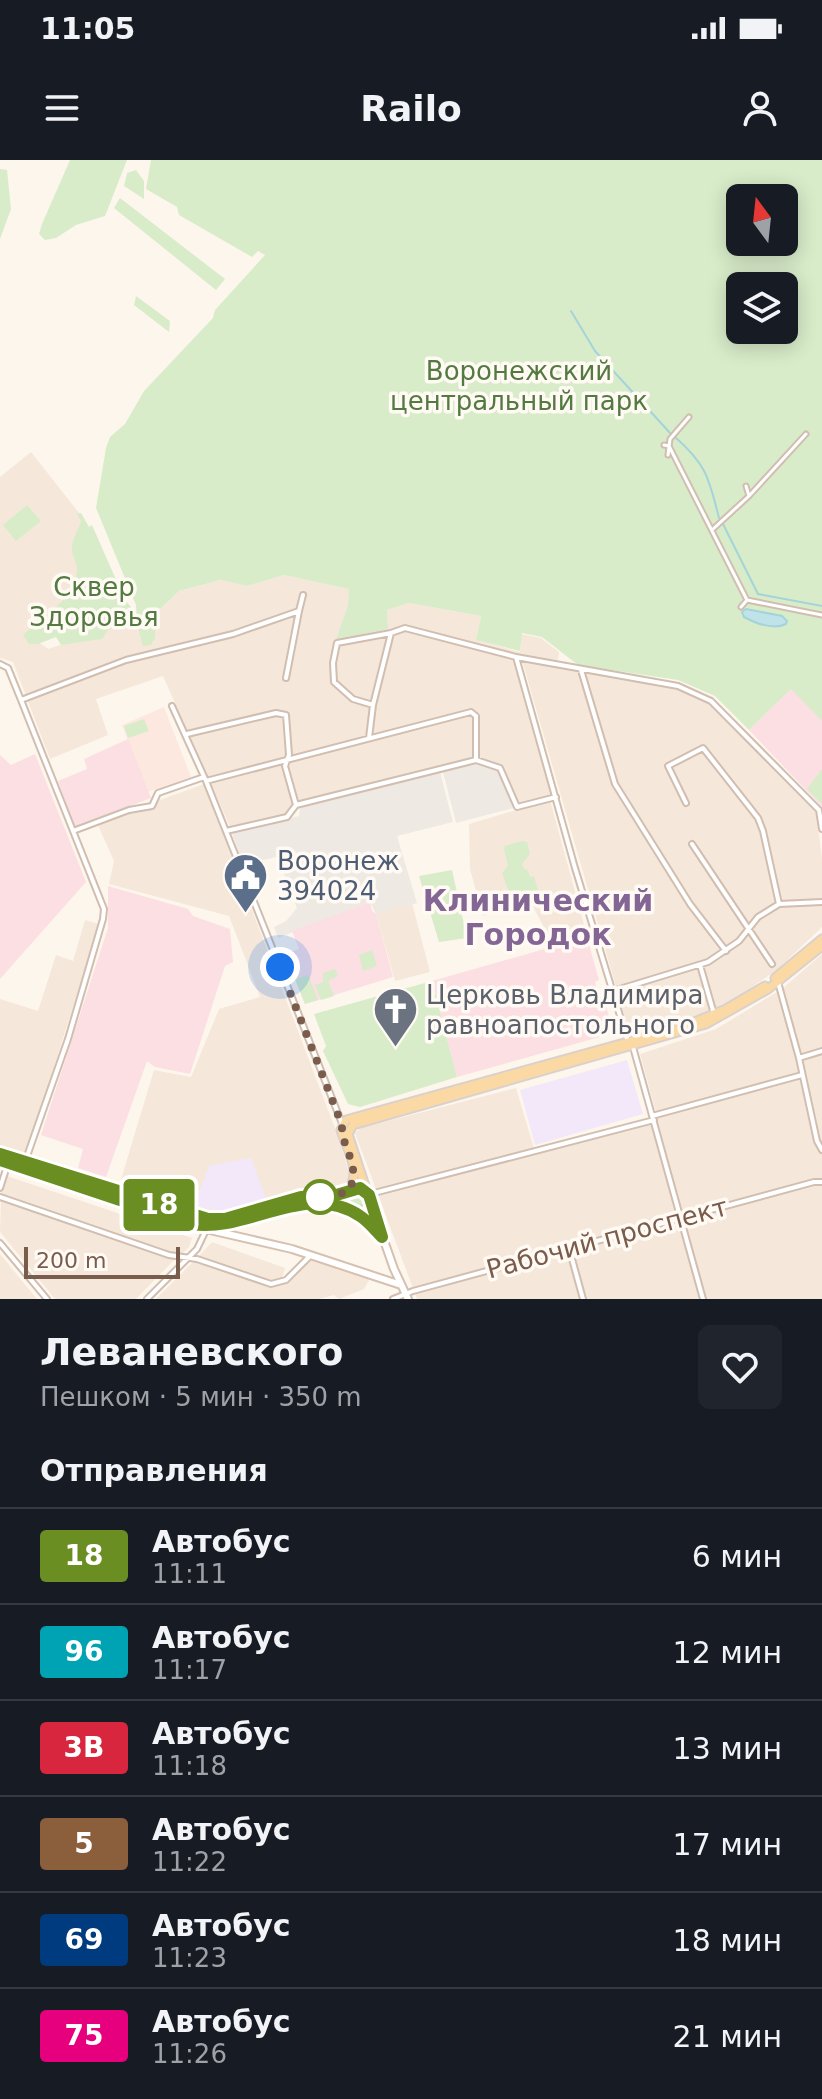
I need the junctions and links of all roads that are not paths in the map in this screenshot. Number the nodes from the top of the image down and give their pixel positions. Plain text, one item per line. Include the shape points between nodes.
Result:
1 (689, 417) dead end
2 (806, 434) dead end
3 (666, 446) junction
4 (668, 455) dead end
5 (746, 486) dead end
6 (743, 490) dead end
7 (750, 497) junction
8 (712, 530) junction
9 (303, 595) dead end
10 (747, 600) junction
11 (738, 602) dead end
12 (741, 607) dead end
13 (299, 611) junction
14 (822, 615) edge
15 (391, 633) junction
16 (516, 657) junction
17 (0, 664) edge
18 (581, 670) junction
19 (286, 678) dead end
20 (21, 700) junction
21 (373, 705) junction
22 (172, 706) dead end
23 (187, 734) junction
24 (369, 738) junction
25 (287, 759) junction
26 (476, 760) junction
27 (205, 779) junction
28 (556, 797) junction
29 (686, 803) dead end
30 (296, 805) junction
31 (822, 829) edge
32 (73, 831) junction
33 (226, 831) junction
34 (692, 844) dead end
35 (822, 902) edge
36 (779, 904) junction
37 (748, 929) junction
38 (822, 939) edge
39 (822, 946) edge
40 (726, 951) junction
41 (772, 964) dead end
42 (700, 965) junction
43 (778, 982) junction
44 (613, 991) junction
45 (714, 1014) junction
46 (630, 1044) junction
47 (822, 1051) edge
48 (799, 1058) junction
49 (802, 1075) junction
50 (653, 1118) junction
51 (345, 1128) junction
52 (822, 1150) edge
53 (0, 1154) edge
54 (4, 1162) edge
55 (24, 1165) junction
56 (822, 1180) edge
57 (0, 1188) edge
58 (348, 1191) junction
59 (371, 1196) junction
60 (0, 1197) edge
61 (348, 1210) junction
62 (358, 1214) junction
63 (680, 1217) junction
64 (207, 1225) junction
65 (382, 1237) junction
66 (0, 1243) edge
67 (569, 1248) junction
68 (311, 1255) junction
69 (187, 1259) junction
70 (401, 1285) junction
71 (407, 1296) edge
72 (47, 1299) edge
73 (147, 1299) edge
74 (393, 1299) edge
75 (583, 1299) edge
76 (703, 1299) edge

1 - 3 street
2 - 7 street
3 - 4 street
3 - 8 street
5 - 7 street
6 - 7 street
7 - 8 street
8 - 10 street
9 - 13 street
10 - 11 street
10 - 12 street
10 - 14 street
13 - 19 street
13 - 20 street via 233,634 126,660
15 - 16 street via 405,628
15 - 21 street
15 - 21 street via 337,643 334,682 353,699
16 - 18 street
16 - 28 street
17 - 20 street via 8,668
18 - 31 street via 678,686 711,701 819,810
18 - 40 street via 615,784
20 - 32 street
21 - 24 street
22 - 23 street
23 - 25 street via 286,715
23 - 27 street
24 - 25 street
24 - 26 street via 474,713
25 - 27 street
25 - 30 street
26 - 28 street via 500,768 517,807
26 - 30 street
27 - 32 street via 158,793 152,806
27 - 33 street
28 - 44 street
29 - 36 street via 668,766 703,748 758,818
30 - 33 street via 287,817
32 - 55 street via 101,898 103,919
33 - 51 street
34 - 37 street
35 - 36 street
36 - 37 street
37 - 40 street
37 - 41 street
38 - 45 main road via 766,985
39 - 43 main road
40 - 42 street
42 - 44 street
42 - 45 street
43 - 46 main road via 706,1024
43 - 48 street
44 - 46 street
45 - 46 main road
46 - 50 street
46 - 51 main road
47 - 48 street
48 - 49 street
49 - 50 street
49 - 52 street
50 - 59 street
50 - 63 street
51 - 58 main road via 342,1134 354,1164
51 - 59 main road
53 - 55 main road
54 - 55 main road
54 - 57 street
55 - 64 main road
55 - 64 main road
56 - 63 street, Рабочий проспект
58 - 59 main road via 360,1188
58 - 61 main road
58 - 64 main road via 301,1197
59 - 62 main road via 366,1210
59 - 65 main road
60 - 69 street
61 - 62 main road
61 - 64 main road via 299,1204
62 - 65 main road
63 - 67 street, Рабочий проспект
63 - 76 street
64 - 68 main road
64 - 69 street
65 - 70 main road
66 - 72 street
67 - 71 street, Рабочий проспект
67 - 75 street
68 - 69 street via 286,1280 271,1284
68 - 70 main road
69 - 73 street
70 - 71 main road
71 - 74 street, Рабочий проспект

